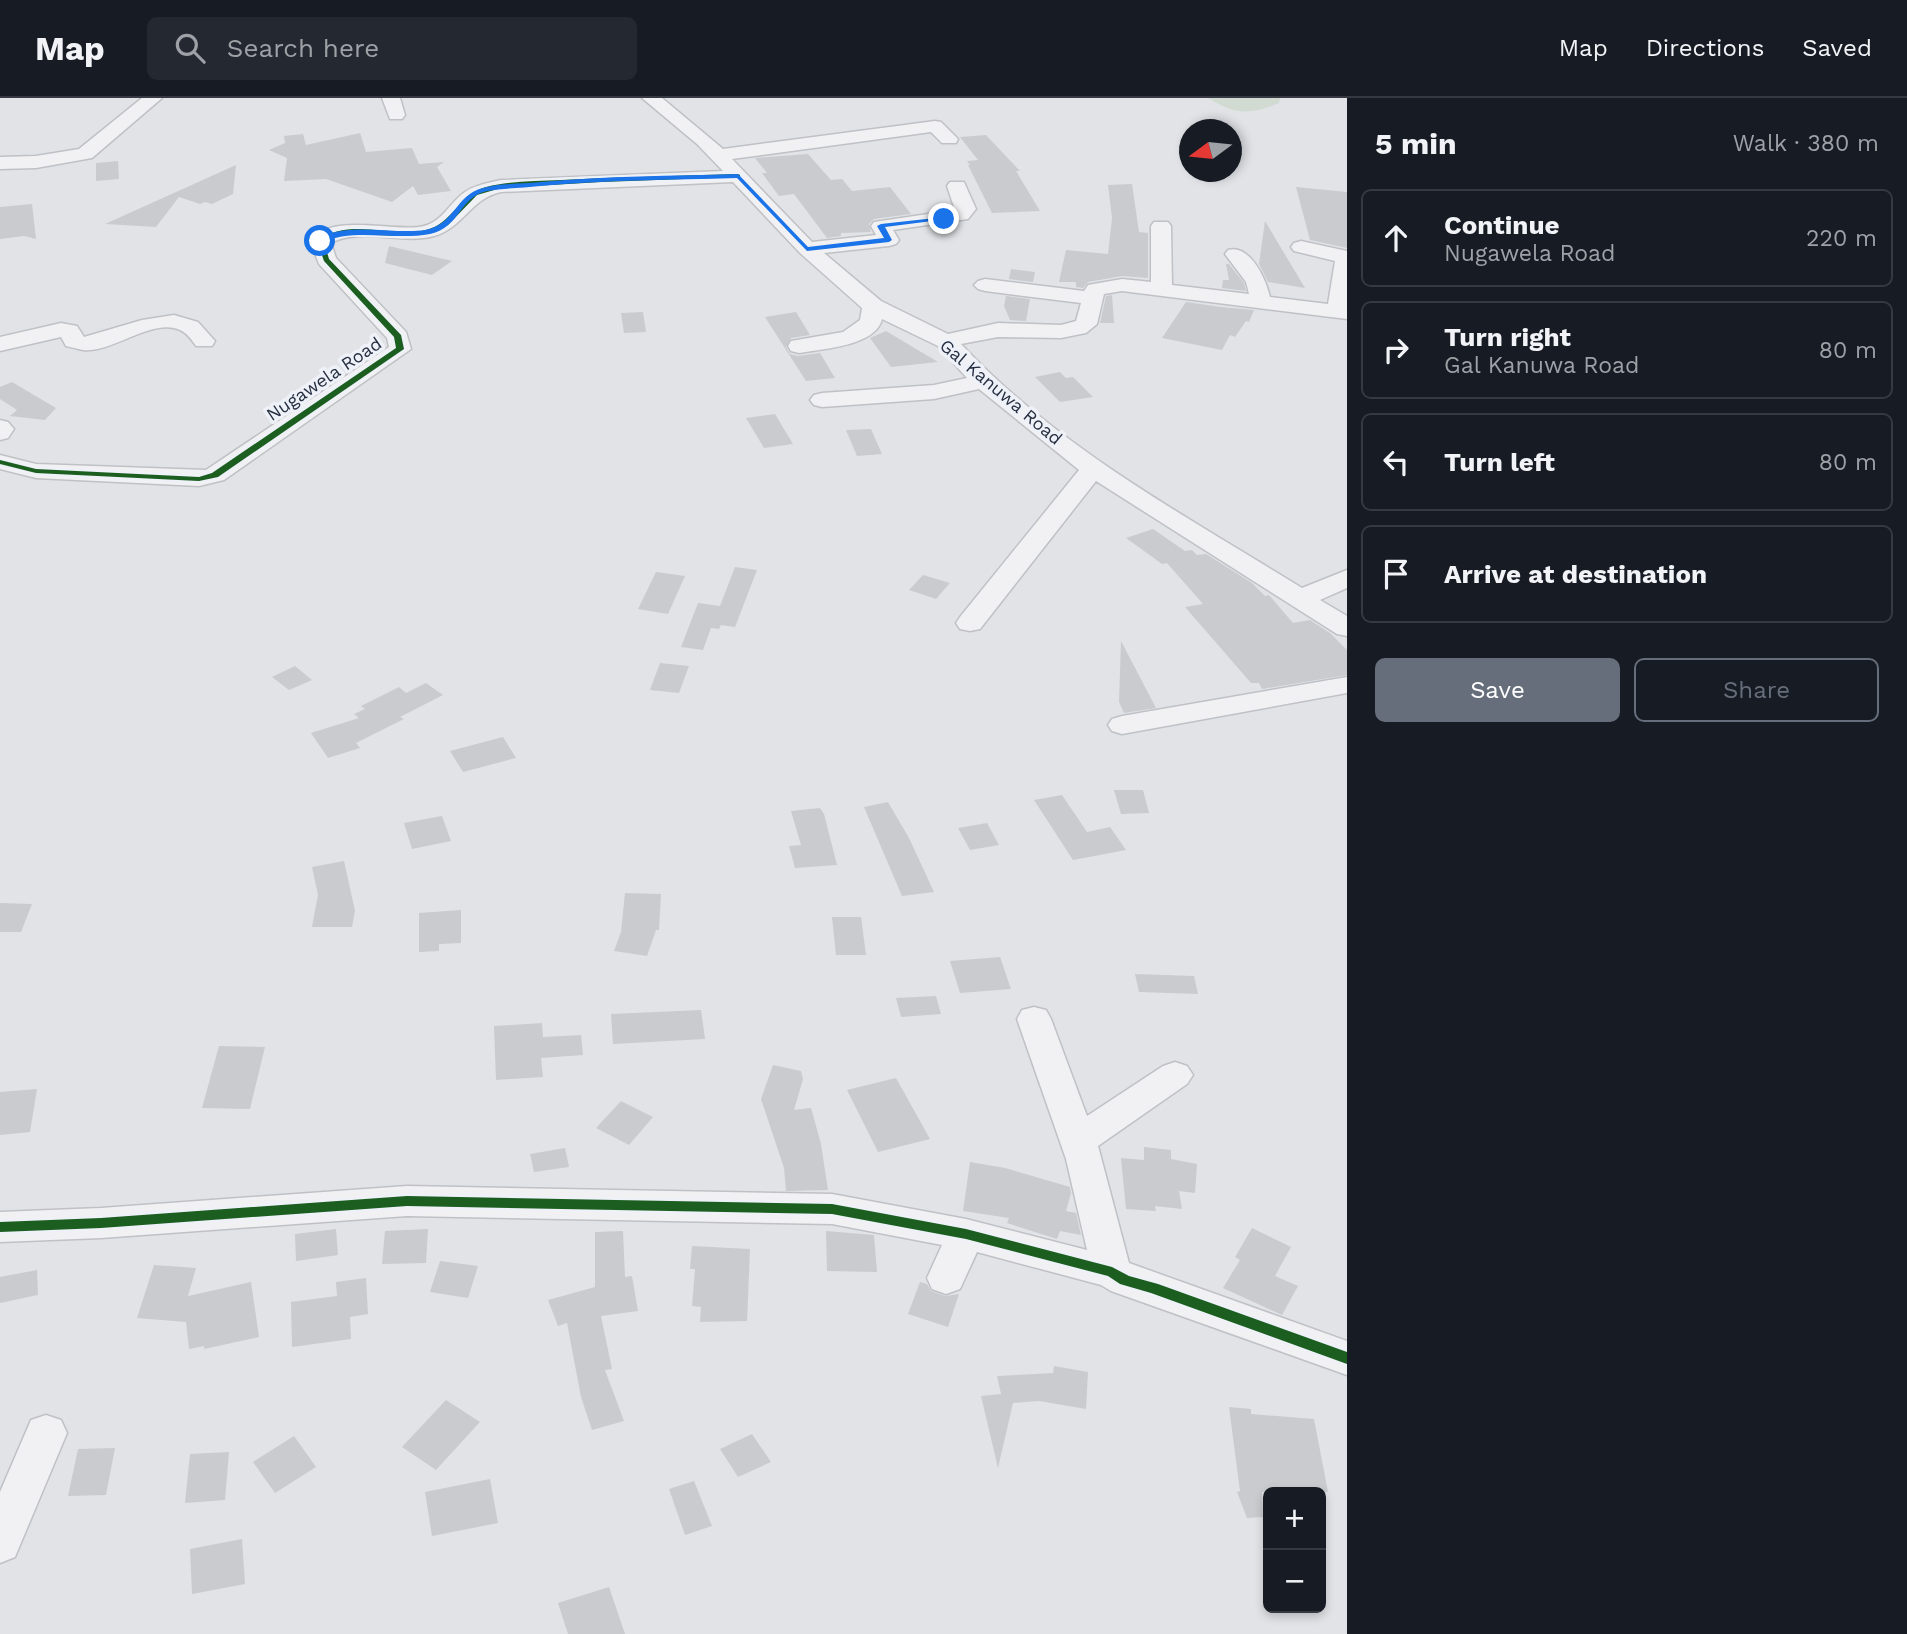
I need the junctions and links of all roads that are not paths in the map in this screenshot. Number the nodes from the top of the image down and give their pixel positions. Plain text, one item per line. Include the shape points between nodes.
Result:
1 (153, 98) edge
2 (650, 98) edge
3 (950, 139) dead end
4 (719, 155) junction
5 (0, 163) edge
6 (738, 176) junction
7 (957, 186) dead end
8 (1161, 226) dead end
9 (328, 236) junction
10 (1301, 247) dead end
11 (807, 249) junction
12 (407, 254) dead end
13 (1235, 254) dead end
14 (985, 285) dead end
15 (1161, 290) junction
16 (1092, 298) junction
17 (1261, 302) junction
18 (873, 306) junction
19 (1343, 313) edge
20 (204, 341) dead end
21 (946, 341) junction
22 (0, 344) edge
23 (799, 346) dead end
24 (983, 380) junction
25 (822, 400) dead end
26 (0, 427) edge
27 (0, 433) edge
28 (0, 462) edge
29 (1093, 468) junction
30 (1347, 578) edge
31 (1302, 598) junction
32 (970, 623) dead end
33 (1347, 628) edge
34 (1347, 685) edge
35 (1122, 725) dead end
36 (1034, 1019) dead end
37 (1175, 1075) dead end
38 (1076, 1142) junction
39 (0, 1227) edge
40 (965, 1234) junction
41 (1112, 1272) junction
42 (946, 1278) dead end
43 (1347, 1358) edge
44 (46, 1433) dead end
45 (0, 1543) edge

1 - 5 street via 85,154
2 - 4 street, Gal Kanuwa Road
3 - 4 street via 935,126
4 - 6 street, Gal Kanuwa Road
6 - 9 street via 582,180 484,190 465,198 451,222 431,231
6 - 11 street, Gal Kanuwa Road
7 - 11 street via 966,209 961,215 881,226 889,240
8 - 15 street
9 - 12 street
9 - 28 street, Nugawela Road via 320,241 327,260 398,337 400,349 215,475 199,479 36,471
10 - 19 street via 1346,257
11 - 18 street, Gal Kanuwa Road
13 - 17 street via 1256,281
14 - 16 street
15 - 16 street via 1103,286 1095,289
15 - 17 street
16 - 21 street via 1086,324 1077,330 983,331
17 - 19 street
18 - 21 street, Gal Kanuwa Road
18 - 23 street via 871,323 849,338
20 - 22 street via 189,325 178,322 151,323 86,345 61,330
21 - 24 street, Gal Kanuwa Road
24 - 25 street via 934,392
24 - 29 street, Gal Kanuwa Road
26 - 27 street
29 - 31 street, Gal Kanuwa Road
29 - 32 street
30 - 31 street
31 - 33 street, Gal Kanuwa Road
34 - 35 street
36 - 38 street
37 - 38 street
38 - 41 street
39 - 40 street via 407,1201 832,1209
40 - 41 street
40 - 42 street
41 - 43 street
44 - 45 street

